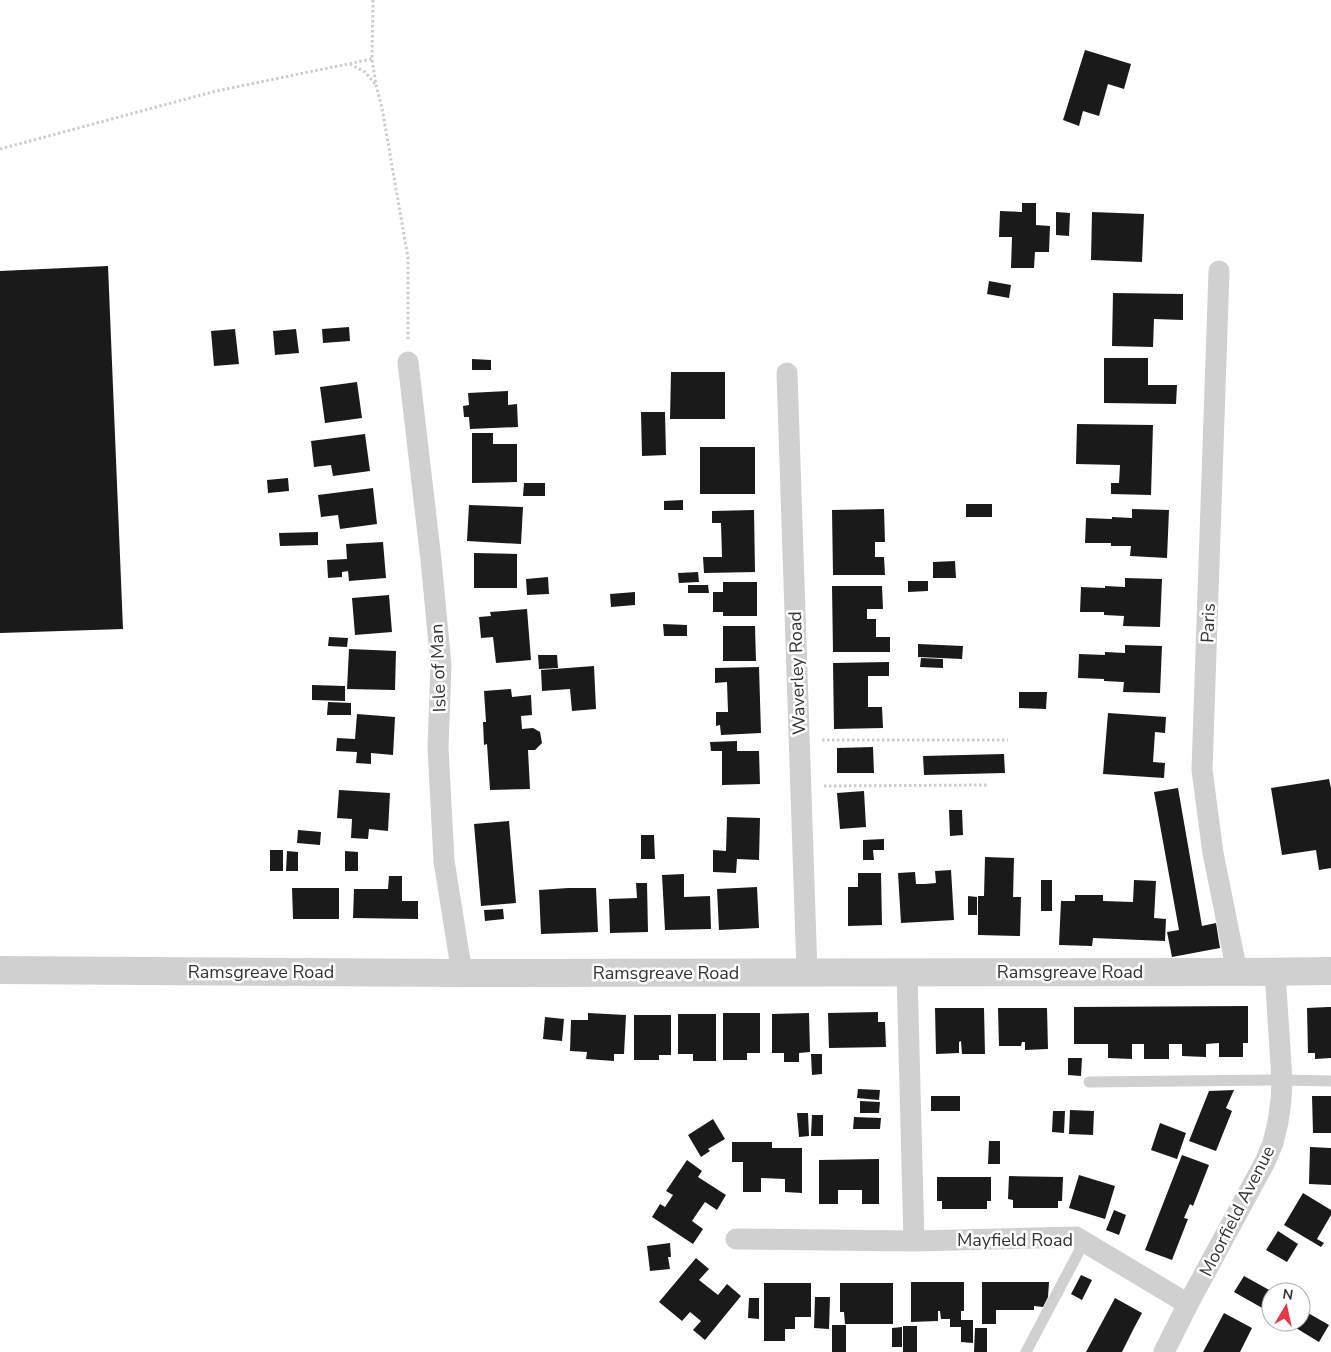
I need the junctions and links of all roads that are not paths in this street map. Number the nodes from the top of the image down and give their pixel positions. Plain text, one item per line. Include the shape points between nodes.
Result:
1 (1219, 271) dead end
2 (408, 362) road end
3 (787, 373) dead end
4 (0, 970) edge
5 (1331, 971) edge
6 (1237, 972) junction
7 (1275, 972) junction
8 (462, 973) junction
9 (807, 973) junction
10 (907, 973) junction
11 (1282, 1080) junction
12 (1331, 1081) edge
13 (1089, 1082) dead end
14 (736, 1239) dead end
15 (914, 1241) junction
16 (1084, 1242) junction
17 (1188, 1304) junction
18 (1026, 1352) edge
19 (1164, 1352) edge

1 - 6 street, Paris via 1202,770 1213,853
2 - 8 street, Isle of Man via 441,665 438,748 444,860
3 - 9 street, Waverley Road
4 - 8 street, Ramsgreave Road
5 - 7 street, Ramsgreave Road
6 - 7 street, Ramsgreave Road
6 - 10 street, Ramsgreave Road
7 - 11 street, Moorfield Avenue
8 - 9 street, Ramsgreave Road
9 - 10 street, Ramsgreave Road
10 - 15 street
11 - 12 lane
11 - 13 lane
11 - 17 street, Moorfield Avenue via 1273,1143
14 - 15 street, Mayfield Road
15 - 16 street, Mayfield Road via 1076,1237
16 - 17 street, Mayfield Road
16 - 18 lane
17 - 19 street, Moorfield Avenue

